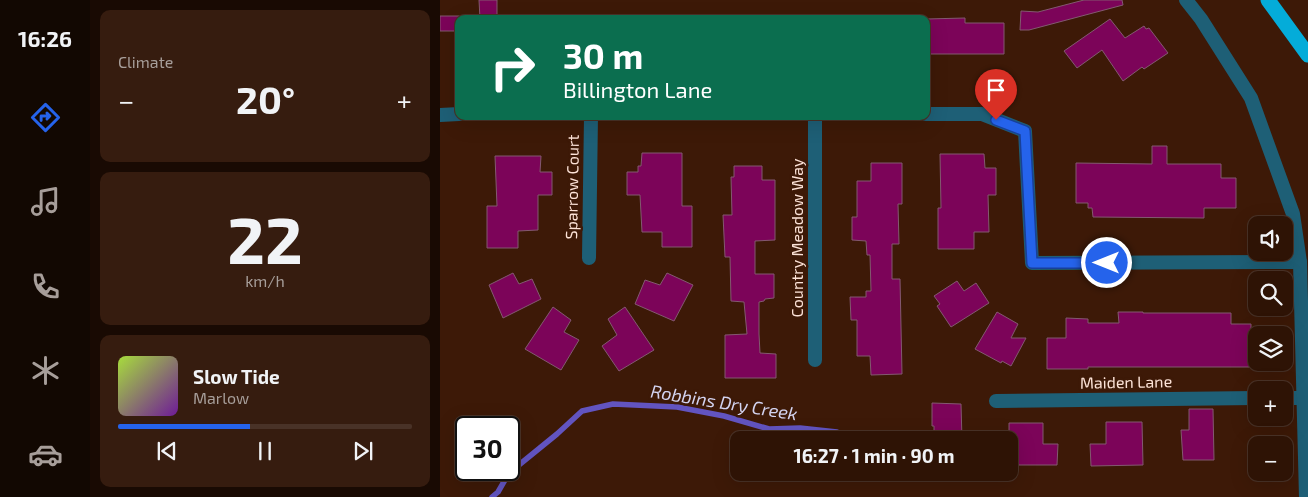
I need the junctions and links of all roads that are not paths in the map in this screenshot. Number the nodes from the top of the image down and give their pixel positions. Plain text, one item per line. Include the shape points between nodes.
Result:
1 (1186, 0) edge
2 (1268, 0) edge
3 (1308, 55) edge
4 (455, 114) edge
5 (930, 114) edge
6 (440, 115) edge
7 (591, 120) edge
8 (815, 120) edge
9 (589, 258) dead end
10 (1300, 262) junction
11 (815, 360) dead end
12 (1248, 398) edge
13 (1293, 398) edge
14 (1303, 398) junction
15 (996, 401) dead end
16 (1306, 497) edge

1 - 10 street via 1252,98 1293,214
2 - 3 highway
4 - 6 street
5 - 10 street via 982,114 1025,131 1032,263
7 - 9 street, Sparrow Court
8 - 11 street, Country Meadow Way
10 - 14 street
12 - 15 street, Maiden Lane
13 - 14 street
14 - 16 street

